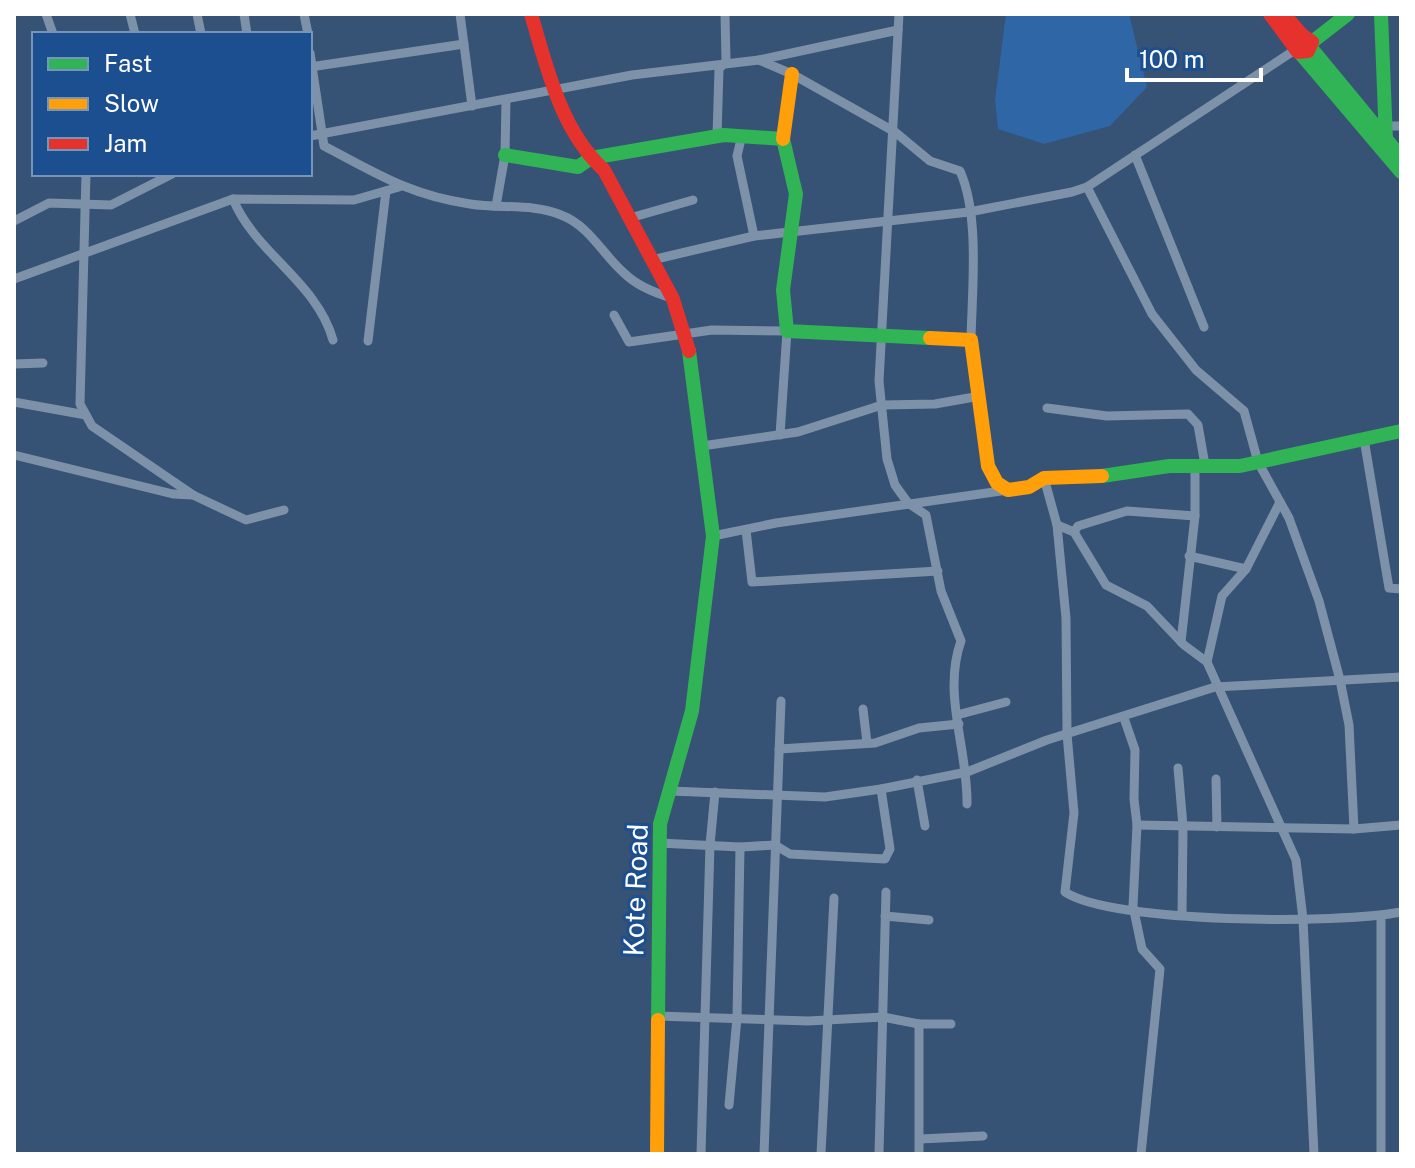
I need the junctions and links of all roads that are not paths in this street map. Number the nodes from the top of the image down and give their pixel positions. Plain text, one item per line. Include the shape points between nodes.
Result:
1 (460, 14) edge
2 (531, 14) edge
3 (725, 14) edge
4 (899, 14) edge
5 (1270, 14) edge
6 (1284, 14) edge
7 (1348, 14) edge
8 (1381, 14) edge
9 (898, 30) junction
10 (464, 44) junction
11 (1302, 45) junction
12 (759, 60) junction
13 (726, 61) junction
14 (312, 67) edge
15 (312, 73) edge
16 (792, 74) junction
17 (554, 92) junction
18 (506, 100) junction
19 (472, 106) junction
20 (895, 132) junction
21 (315, 134) edge
22 (1388, 134) edge
23 (742, 135) junction
24 (717, 136) junction
25 (783, 139) junction
26 (505, 155) junction
27 (1135, 155) junction
28 (1401, 157) edge
29 (591, 158) junction
30 (1401, 172) edge
31 (86, 176) edge
32 (169, 176) edge
33 (399, 187) junction
34 (1087, 187) junction
35 (386, 191) junction
36 (233, 199) junction
37 (693, 200) dead end
38 (85, 206) junction
39 (496, 206) junction
40 (969, 212) junction
41 (630, 218) junction
42 (14, 221) edge
43 (890, 222) junction
44 (790, 233) junction
45 (754, 236) junction
46 (84, 255) junction
47 (652, 260) junction
48 (14, 279) edge
49 (673, 299) junction
50 (614, 315) dead end
51 (1204, 327) dead end
52 (787, 331) junction
53 (684, 332) junction
54 (882, 335) junction
55 (333, 340) dead end
56 (971, 340) junction
57 (368, 341) dead end
58 (43, 363) dead end
59 (14, 364) edge
60 (980, 396) junction
61 (14, 402) edge
62 (882, 405) junction
63 (1047, 408) dead end
64 (86, 415) junction
65 (1401, 431) edge
66 (780, 435) junction
67 (1364, 439) junction
68 (702, 446) junction
69 (14, 455) edge
70 (1258, 462) junction
71 (1200, 465) junction
72 (1044, 478) junction
73 (1008, 490) junction
74 (193, 495) junction
75 (1280, 502) junction
76 (908, 503) junction
77 (284, 510) dead end
78 (1195, 516) junction
79 (1057, 525) junction
80 (746, 530) junction
81 (1074, 532) junction
82 (713, 536) junction
83 (1189, 556) junction
84 (1246, 569) junction
85 (938, 571) junction
86 (1401, 589) edge
87 (1181, 642) junction
88 (1207, 662) junction
89 (1401, 677) edge
90 (1340, 680) junction
91 (1215, 687) junction
92 (781, 701) dead end
93 (1006, 702) dead end
94 (863, 709) dead end
95 (1124, 718) junction
96 (958, 720) junction
97 (1067, 734) junction
98 (867, 743) junction
99 (779, 749) junction
100 (1178, 768) dead end
101 (967, 772) junction
102 (1216, 779) dead end
103 (917, 780) junction
104 (881, 789) junction
105 (670, 791) junction
106 (715, 792) junction
107 (777, 793) junction
108 (967, 804) dead end
109 (1137, 825) junction
110 (1401, 825) edge
111 (925, 826) dead end
112 (1182, 826) junction
113 (1217, 827) junction
114 (1282, 829) junction
115 (1354, 829) junction
116 (659, 843) junction
117 (710, 845) junction
118 (775, 845) junction
119 (740, 847) junction
120 (886, 892) dead end
121 (834, 898) dead end
122 (1135, 911) junction
123 (1401, 912) edge
124 (1182, 915) junction
125 (1381, 915) junction
126 (885, 916) junction
127 (1303, 919) junction
128 (929, 920) dead end
129 (657, 1016) junction
130 (703, 1017) junction
131 (883, 1017) junction
132 (737, 1018) junction
133 (770, 1019) junction
134 (826, 1020) junction
135 (919, 1024) junction
136 (951, 1024) dead end
137 (729, 1105) dead end
138 (983, 1136) dead end
139 (920, 1139) junction
140 (657, 1154) edge
141 (701, 1154) edge
142 (764, 1154) edge
143 (821, 1154) edge
144 (879, 1154) edge
145 (919, 1154) edge
146 (1141, 1154) edge
147 (1314, 1154) edge
148 (1381, 1154) edge

1 - 10 street
2 - 17 street, Kote Road
3 - 13 street
4 - 9 street
5 - 11 street
6 - 11 street
7 - 11 street
8 - 22 street
9 - 12 street
9 - 20 street
10 - 14 street
10 - 19 street
11 - 22 street
11 - 27 street
12 - 13 street
12 - 16 street
13 - 17 street
13 - 24 street via 719,69
15 - 21 street via 321,123
16 - 20 street
16 - 25 street
17 - 18 street
17 - 29 street, Kote Road
18 - 19 street
18 - 26 street
19 - 21 street
20 - 40 street via 930,161 960,171
20 - 43 street
21 - 33 street via 324,146
22 - 28 street
22 - 30 street
23 - 24 street
23 - 25 street
23 - 45 street via 737,156
24 - 29 street
25 - 44 street via 796,194
26 - 29 street via 578,167
26 - 39 street
27 - 34 street
27 - 51 street
29 - 41 street, Kote Road via 604,170
31 - 38 street
32 - 38 street via 111,205
33 - 35 street
33 - 39 street
34 - 40 street
34 - 70 street via 1152,314 1196,370 1244,411
35 - 36 street via 354,200
35 - 57 street
36 - 46 street
36 - 55 street via 242,221 314,299
37 - 41 street
38 - 42 street via 49,203
38 - 46 street
39 - 49 street via 563,215 590,233 625,275
40 - 43 street
40 - 56 street
41 - 47 street, Kote Road
43 - 44 street
43 - 54 street
44 - 45 street
44 - 52 street via 783,290
45 - 47 street
46 - 48 street
46 - 64 street via 80,404
47 - 49 street, Kote Road
49 - 53 street, Kote Road
50 - 53 street via 629,342
52 - 53 street
52 - 54 street
52 - 66 street
53 - 68 street, Kote Road
54 - 56 street
54 - 62 street
56 - 60 street
58 - 59 street
60 - 62 street
60 - 73 street via 988,466
61 - 64 street
62 - 66 street
62 - 76 street via 887,459
63 - 71 street via 1107,416 1188,414 1198,425
64 - 74 street via 92,426
65 - 67 street
66 - 68 street
67 - 70 street
67 - 86 street via 1389,588
68 - 82 street, Kote Road
69 - 74 street
70 - 71 street
70 - 75 street
71 - 72 street via 1119,476
71 - 78 street
72 - 73 street
72 - 79 street
73 - 76 street
74 - 77 street via 246,520
75 - 84 street
75 - 90 street via 1319,601
76 - 80 street
76 - 85 street via 926,515
78 - 81 street via 1127,511 1078,526
78 - 83 street
79 - 81 street
79 - 97 street via 1066,618
80 - 82 street
80 - 85 street via 752,582
81 - 87 street via 1106,585 1147,606
82 - 105 street, Kote Road via 692,711
83 - 84 street
83 - 87 street
84 - 88 street via 1222,596
85 - 96 street via 961,641 952,694
87 - 88 street
88 - 91 street
89 - 90 street
90 - 91 street
90 - 115 street via 1349,725
91 - 95 street
91 - 114 street
92 - 99 street
93 - 96 street
94 - 98 street
95 - 97 street
95 - 109 street via 1135,750
96 - 98 street
96 - 101 street
97 - 101 street
97 - 122 street via 1074,813 1065,892
98 - 99 street
99 - 107 street
100 - 112 street
101 - 103 street
101 - 108 street
102 - 113 street
103 - 104 street
103 - 111 street
104 - 107 street via 825,797
104 - 118 street via 890,849 885,859 790,854
105 - 106 street
105 - 116 street, Kote Road
106 - 107 street
106 - 117 street
107 - 118 street
109 - 112 street
109 - 122 street
110 - 115 street
112 - 113 street
112 - 124 street
113 - 114 street
114 - 115 street
114 - 127 street via 1296,860
116 - 117 street
116 - 129 street, Kote Road
117 - 119 street
117 - 130 street
118 - 119 street
118 - 133 street
119 - 132 street
120 - 126 street
121 - 134 street
122 - 124 street
122 - 146 street via 1142,949 1160,969
123 - 125 street
124 - 127 street
125 - 127 street
125 - 148 street
126 - 128 street
126 - 131 street
127 - 147 street
129 - 130 street
129 - 140 street, Kote Road
130 - 132 street
130 - 141 street
131 - 134 street
131 - 135 street
131 - 144 street
132 - 133 street
132 - 137 street
133 - 134 street
133 - 142 street
134 - 143 street
135 - 136 street
135 - 139 street
138 - 139 street
139 - 145 street

